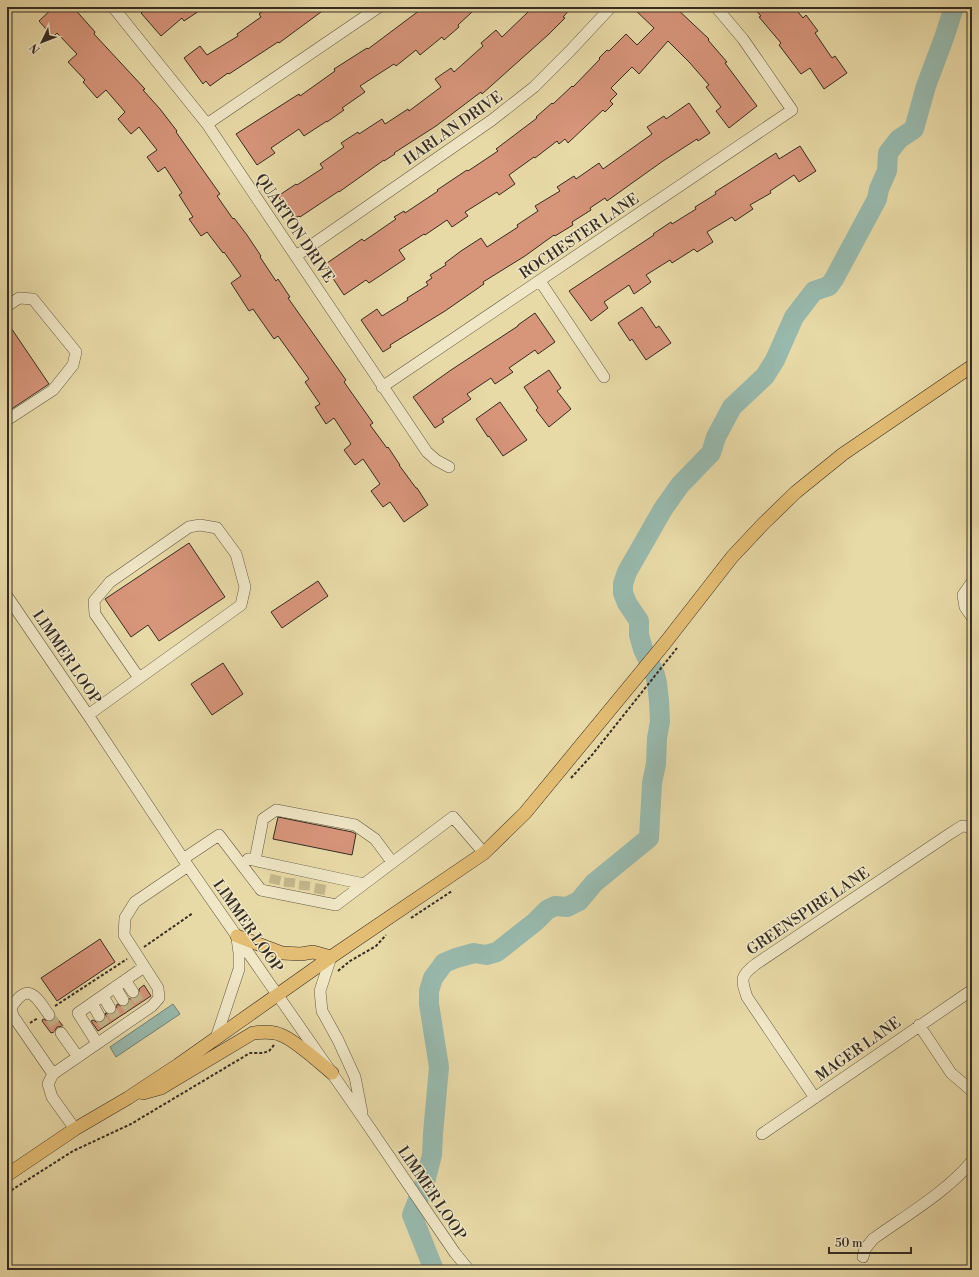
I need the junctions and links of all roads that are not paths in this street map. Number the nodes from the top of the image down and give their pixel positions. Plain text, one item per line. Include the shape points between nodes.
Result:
1 (113, 7) edge
2 (379, 7) edge
3 (611, 7) edge
4 (716, 7) edge
5 (207, 124) junction
6 (296, 256) junction
7 (540, 281) junction
8 (7, 306) edge
9 (972, 366) edge
10 (604, 377) dead end
11 (382, 387) junction
12 (7, 420) edge
13 (449, 467) dead end
14 (972, 582) edge
15 (7, 596) edge
16 (972, 617) edge
17 (139, 678) junction
18 (88, 715) junction
19 (972, 827) edge
20 (484, 853) junction
21 (236, 856) junction
22 (254, 860) junction
23 (185, 862) junction
24 (392, 862) junction
25 (275, 879) junction
26 (289, 882) junction
27 (364, 884) junction
28 (304, 885) junction
29 (320, 889) junction
30 (237, 936) junction
31 (331, 957) junction
32 (144, 967) junction
33 (125, 980) junction
34 (115, 987) junction
35 (972, 990) edge
36 (133, 992) tunnel mouth
37 (277, 994) junction
38 (103, 996) junction
39 (123, 1000) tunnel mouth
40 (92, 1004) junction
41 (110, 1008) tunnel mouth
42 (46, 1013) tunnel mouth
43 (99, 1016) tunnel mouth
44 (919, 1025) junction
45 (61, 1032) tunnel mouth
46 (216, 1038) junction
47 (97, 1043) junction
48 (78, 1057) junction
49 (332, 1073) junction
50 (52, 1074) junction
51 (972, 1091) edge
52 (128, 1098) junction
53 (815, 1098) junction
54 (363, 1118) junction
55 (75, 1129) junction
56 (762, 1134) dead end
57 (972, 1161) edge
58 (7, 1175) edge
59 (863, 1257) dead end
60 (469, 1270) edge

1 - 5 street, QUARTON DRIVE
2 - 5 street
3 - 6 street, HARLAN DRIVE via 534,87 498,116
4 - 7 street, ROCHESTER LANE via 743,39 792,110
5 - 6 street, QUARTON DRIVE
6 - 11 street, QUARTON DRIVE
7 - 10 street
7 - 11 street, ROCHESTER LANE
8 - 12 street via 19,298 33,299 76,352 73,365 53,390
9 - 20 main road via 844,454 796,492 762,524 732,557 672,644 615,705 525,814
11 - 13 street, QUARTON DRIVE via 427,452
14 - 16 street via 963,595 965,607
15 - 18 street, LIMMER LOOP
17 - 17 street via 241,605 245,587 236,554 217,528 200,525 189,527 110,582 94,602 95,614
17 - 18 street
18 - 23 street, LIMMER LOOP
19 - 53 street, GREENSPIRE LANE via 962,826 745,972 742,983 747,997
20 - 24 street via 453,817
20 - 31 main road
21 - 22 street
21 - 23 street via 219,835
21 - 25 street via 261,890
22 - 24 street via 263,819 276,810 355,825 374,838
22 - 25 street
23 - 30 street, LIMMER LOOP
23 - 32 street via 135,902 125,918 124,935
24 - 27 street
25 - 26 street
25 - 26 street
26 - 28 street
26 - 28 street
27 - 29 street
27 - 29 street via 336,905
28 - 29 street
28 - 29 street
30 - 31 main road via 282,953 313,952
30 - 37 street, LIMMER LOOP
30 - 46 street via 239,969
31 - 37 main road
31 - 54 street via 320,991 322,1011 355,1077
32 - 33 street
32 - 47 street via 158,988 159,998 152,1006 142,1007 108,1030
33 - 34 street
33 - 36 street
34 - 38 street
34 - 39 street
35 - 44 street, MAGER LANE
37 - 46 main road
37 - 49 street, LIMMER LOOP
38 - 40 street
38 - 41 street
40 - 43 street
40 - 47 street via 78,1013
42 - 50 street via 33,994 28,993 18,998 11,1008 13,1016
44 - 51 street via 951,1073
44 - 53 street, MAGER LANE
45 - 48 street
46 - 52 main road
47 - 48 street
48 - 50 street
49 - 52 main road via 282,1035 253,1032 161,1088
49 - 54 street, LIMMER LOOP
50 - 55 street via 48,1084 52,1097
52 - 55 main road
53 - 56 street, MAGER LANE
54 - 60 street, LIMMER LOOP
55 - 58 main road
57 - 59 street via 944,1189 873,1239 865,1249

